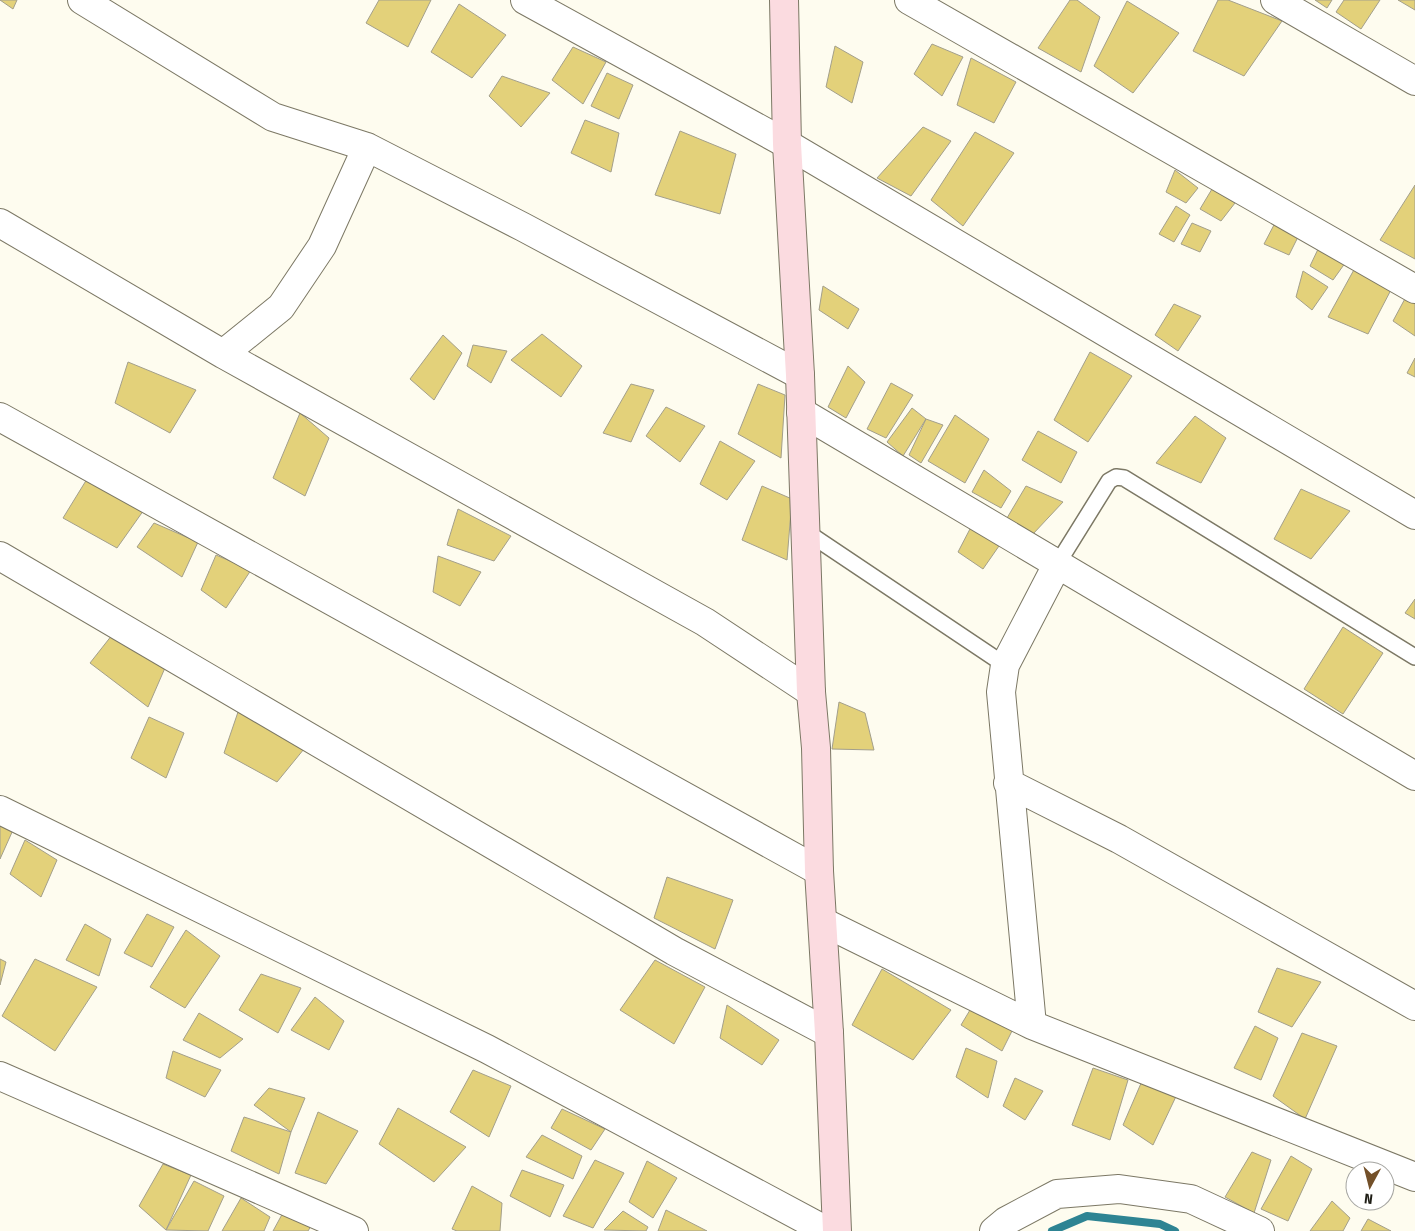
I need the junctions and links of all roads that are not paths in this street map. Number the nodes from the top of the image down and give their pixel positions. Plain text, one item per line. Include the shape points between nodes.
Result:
1 (82, 0) edge
2 (525, 0) edge
3 (784, 0) edge
4 (909, 0) edge
5 (1275, 0) edge
6 (1415, 81) edge
7 (787, 144) junction
8 (367, 147) junction
9 (0, 223) edge
10 (1415, 289) edge
11 (223, 354) junction
12 (800, 375) junction
13 (801, 412) junction
14 (0, 417) edge
15 (1415, 515) edge
16 (805, 531) junction
17 (0, 556) edge
18 (1058, 563) junction
19 (1415, 657) edge
20 (1006, 665) junction
21 (810, 692) junction
22 (1415, 776) edge
23 (1008, 783) junction
24 (0, 810) edge
25 (819, 871) junction
26 (823, 922) junction
27 (1415, 1006) edge
28 (1032, 1025) junction
29 (829, 1033) junction
30 (0, 1076) edge
31 (1415, 1177) edge
32 (354, 1231) edge
33 (827, 1231) edge
34 (837, 1231) edge
35 (994, 1231) edge
36 (1260, 1231) edge

1 - 8 street via 273,117
2 - 7 street
3 - 7 main road
4 - 10 street
5 - 6 street
7 - 12 main road
7 - 15 street
8 - 11 street via 322,246 281,307
8 - 12 street
9 - 11 street
11 - 21 street via 705,622
12 - 13 main road
13 - 16 main road
13 - 18 street
14 - 25 street
16 - 20 lane
16 - 21 main road
17 - 29 street via 674,951
18 - 19 lane via 1110,481 1116,477 1124,478
18 - 20 street
18 - 22 street
20 - 23 street via 1001,692
21 - 25 main road via 816,748
23 - 27 street via 1119,839
23 - 28 street
24 - 33 street via 487,1048
25 - 26 main road
26 - 28 street
26 - 29 main road
28 - 31 street
29 - 34 main road
30 - 32 street
35 - 36 street via 1006,1220 1057,1194 1119,1189 1191,1199

